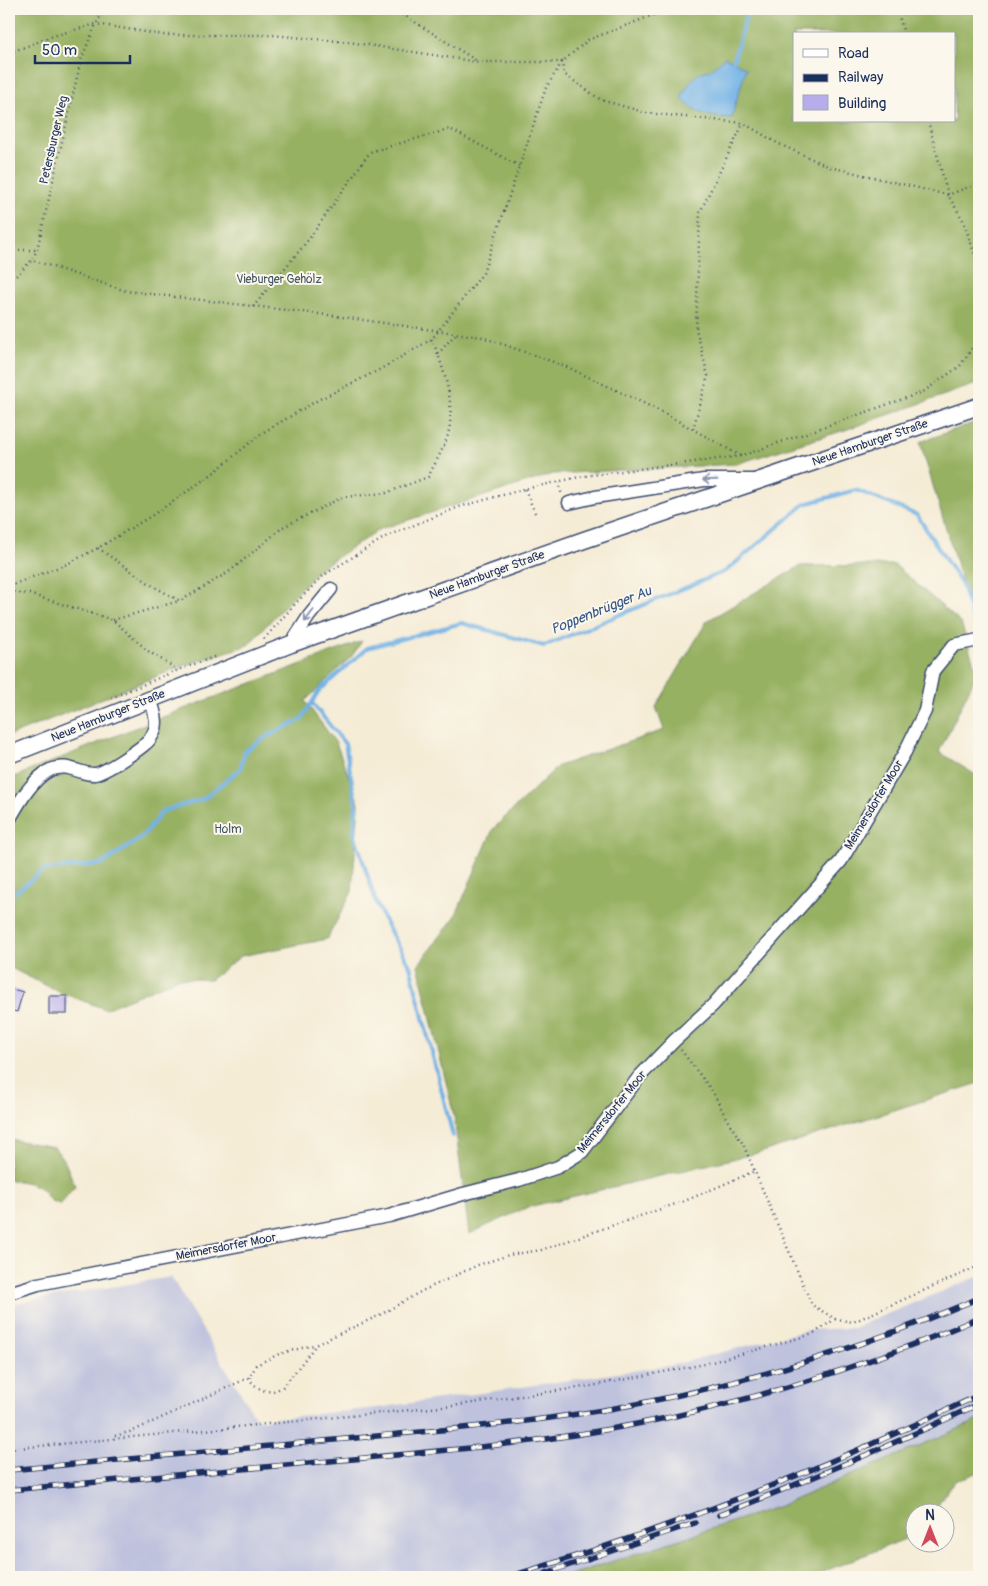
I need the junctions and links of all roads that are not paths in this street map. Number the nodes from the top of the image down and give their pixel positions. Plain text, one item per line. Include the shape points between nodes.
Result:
1 (976, 406) edge
2 (759, 480) junction
3 (569, 504) dead end
4 (331, 589) dead end
5 (979, 640) edge
6 (291, 644) junction
7 (150, 698) junction
8 (9, 755) edge
9 (9, 820) edge
10 (9, 1293) edge

1 - 2 main road, Neue Hamburger Straße
2 -> 3 street via 704,480 615,493
2 - 6 main road, Neue Hamburger Straße
4 -> 6 street via 308,616
5 - 10 street, Meimersdorfer Moor via 954,645 933,671 925,711 841,861 713,1005 639,1077 582,1152 558,1167 519,1180 389,1216 38,1284
6 - 7 main road, Neue Hamburger Straße
7 - 8 main road, Neue Hamburger Straße
7 - 9 street via 155,731 147,744 95,774 72,767 51,770 34,782

